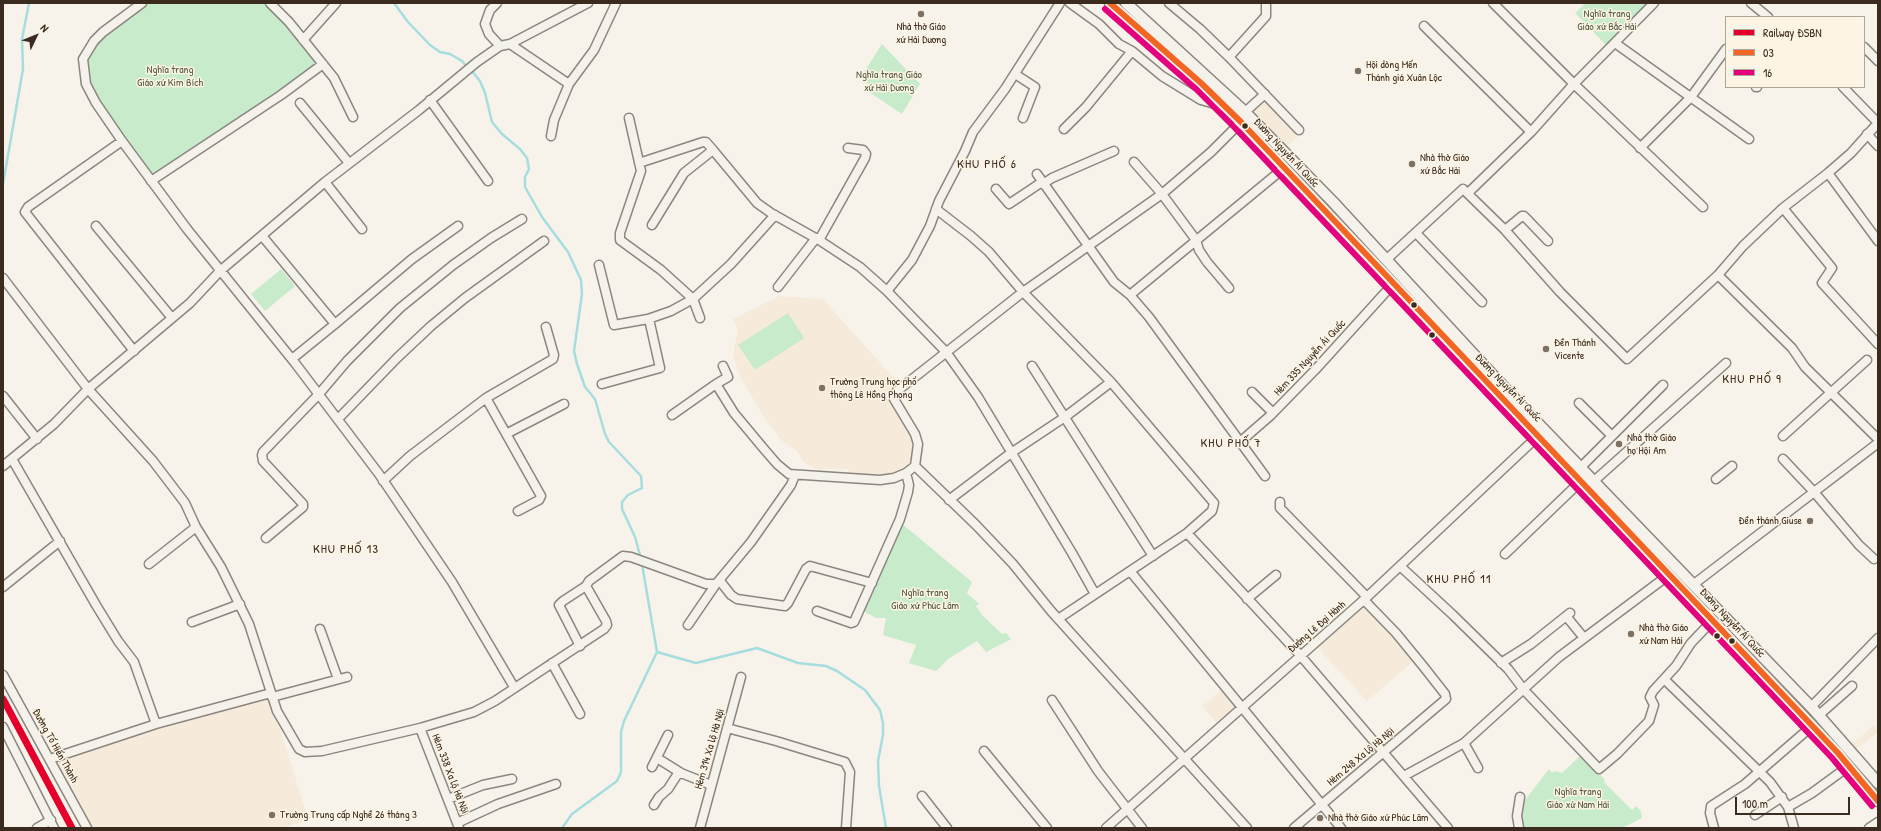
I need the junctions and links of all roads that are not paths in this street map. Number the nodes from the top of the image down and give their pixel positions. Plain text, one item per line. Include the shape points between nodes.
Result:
1 (142, 3) edge
2 (270, 3) edge
3 (336, 3) edge
4 (497, 3) edge
5 (588, 3) edge
6 (616, 3) edge
7 (1060, 3) edge
8 (1070, 3) edge
9 (1110, 3) edge
10 (1169, 3) edge
11 (1266, 3) edge
12 (1493, 3) edge
13 (1654, 3) edge
14 (1751, 3) edge
15 (1129, 4) edge
16 (1767, 16) edge
17 (1424, 26) dead end
18 (303, 40) junction
19 (1614, 42) junction
20 (510, 44) junction
21 (500, 46) junction
22 (1865, 48) edge
23 (1725, 50) edge
24 (1132, 51) junction
25 (1229, 57) junction
26 (1878, 61) edge
27 (323, 64) junction
28 (1014, 74) junction
29 (569, 84) junction
30 (1574, 84) junction
31 (1844, 88) edge
32 (1265, 94) junction
33 (1690, 97) junction
34 (430, 100) junction
35 (300, 103) dead end
36 (1226, 107) junction
37 (1246, 112) junction
38 (353, 117) dead end
39 (629, 118) dead end
40 (1023, 118) dead end
41 (1241, 122) junction
42 (1878, 123) edge
43 (1064, 129) dead end
44 (1299, 130) dead end
45 (1531, 132) junction
46 (1867, 134) junction
47 (551, 136) dead end
48 (1749, 139) dead end
49 (122, 142) junction
50 (1878, 146) edge
51 (848, 148) dead end
52 (1640, 148) junction
53 (713, 150) junction
54 (1114, 151) dead end
55 (1134, 162) dead end
56 (349, 163) junction
57 (640, 163) junction
58 (1284, 168) junction
59 (1828, 173) junction
60 (1036, 174) dead end
61 (151, 181) junction
62 (488, 181) dead end
63 (325, 182) junction
64 (1042, 183) junction
65 (996, 189) dead end
66 (1468, 193) junction
67 (1162, 194) junction
68 (1703, 207) dead end
69 (1783, 208) junction
70 (936, 209) junction
71 (775, 216) junction
72 (522, 220) dead end
73 (652, 225) dead end
74 (96, 226) dead end
75 (458, 226) dead end
76 (362, 229) dead end
77 (1505, 230) junction
78 (1416, 233) junction
79 (263, 236) junction
80 (818, 239) junction
81 (1196, 240) junction
82 (544, 241) dead end
83 (1548, 241) dead end
84 (1878, 241) edge
85 (1088, 247) junction
86 (1387, 259) junction
87 (599, 265) dead end
88 (1378, 268) junction
89 (220, 271) junction
90 (1718, 275) junction
91 (3, 278) edge
92 (1393, 284) junction
93 (778, 287) dead end
94 (1229, 288) dead end
95 (887, 291) junction
96 (1023, 292) junction
97 (1130, 295) junction
98 (693, 299) junction
99 (1482, 302) dead end
100 (172, 318) junction
101 (700, 318) dead end
102 (649, 319) junction
103 (335, 324) junction
104 (546, 328) dead end
105 (1878, 344) edge
106 (134, 351) junction
107 (946, 352) junction
108 (292, 359) junction
109 (1867, 360) dead end
110 (1726, 363) dead end
111 (723, 366) dead end
112 (1032, 366) dead end
113 (1111, 382) junction
114 (602, 384) dead end
115 (716, 384) junction
116 (1664, 385) dead end
117 (88, 389) junction
118 (1252, 392) dead end
119 (1830, 392) junction
120 (319, 394) junction
121 (3, 396) edge
122 (486, 398) junction
123 (1579, 403) dead end
124 (564, 404) dead end
125 (1273, 413) junction
126 (672, 415) dead end
127 (1065, 417) junction
128 (338, 419) junction
129 (506, 434) junction
130 (1538, 436) junction
131 (1612, 436) junction
132 (1783, 436) dead end
133 (37, 439) junction
134 (1878, 439) edge
135 (1240, 442) junction
136 (1878, 443) edge
137 (1011, 453) junction
138 (12, 459) junction
139 (1783, 459) dead end
140 (3, 466) edge
141 (914, 466) junction
142 (1732, 466) dead end
143 (1581, 467) junction
144 (906, 473) junction
145 (795, 475) junction
146 (1265, 476) dead end
147 (1716, 479) dead end
148 (384, 481) junction
149 (1581, 481) junction
150 (1594, 481) junction
151 (1814, 492) junction
152 (949, 500) junction
153 (1280, 502) dead end
154 (518, 511) dead end
155 (196, 527) junction
156 (1187, 533) junction
157 (266, 538) dead end
158 (60, 541) junction
159 (1505, 554) dead end
160 (1153, 556) junction
161 (1874, 559) dead end
162 (149, 564) dead end
163 (1400, 566) junction
164 (1130, 571) junction
165 (1670, 574) junction
166 (1276, 575) dead end
167 (718, 583) junction
168 (872, 583) junction
169 (1694, 584) junction
170 (586, 586) junction
171 (3, 587) edge
172 (1095, 594) junction
173 (1247, 599) junction
174 (1365, 599) junction
175 (240, 604) junction
176 (818, 611) dead end
177 (1058, 619) junction
178 (1713, 620) junction
179 (192, 622) dead end
180 (688, 625) dead end
181 (320, 629) dead end
182 (1584, 638) junction
183 (1878, 638) edge
184 (580, 646) junction
185 (1300, 655) junction
186 (552, 663) junction
187 (1501, 663) junction
188 (3, 675) edge
189 (347, 677) dead end
190 (741, 677) dead end
191 (338, 679) junction
192 (1664, 679) junction
193 (1852, 686) dead end
194 (514, 687) junction
195 (1524, 690) junction
196 (272, 695) junction
197 (1052, 700) dead end
198 (1242, 707) junction
199 (1811, 707) junction
200 (580, 714) dead end
201 (1802, 715) junction
202 (1819, 715) junction
203 (156, 724) junction
204 (1812, 726) junction
205 (3, 727) edge
206 (420, 728) junction
207 (728, 728) junction
208 (668, 735) dead end
209 (1464, 743) junction
210 (984, 751) dead end
211 (1385, 752) junction
212 (657, 758) junction
213 (1184, 758) junction
214 (50, 759) junction
215 (1849, 766) junction
216 (652, 767) dead end
217 (1478, 768) dead end
218 (679, 772) junction
219 (1759, 772) junction
220 (1404, 776) junction
221 (512, 779) dead end
222 (1878, 783) edge
223 (556, 784) dead end
224 (711, 785) junction
225 (922, 796) dead end
226 (1520, 797) dead end
227 (1782, 797) junction
228 (448, 799) junction
229 (1878, 801) edge
230 (654, 805) dead end
231 (1322, 805) junction
232 (1788, 807) junction
233 (1126, 809) junction
234 (1755, 815) dead end
235 (1878, 822) edge
236 (53, 824) edge
237 (458, 825) edge
238 (37, 828) edge
239 (87, 828) edge
240 (700, 828) edge
241 (846, 828) edge
242 (947, 828) edge
243 (1047, 828) edge
244 (1106, 828) edge
245 (1142, 828) edge
246 (1247, 828) edge
247 (1294, 828) edge
248 (1341, 828) edge
249 (1448, 828) edge
250 (1519, 828) edge
251 (1714, 828) edge
252 (1794, 828) edge
253 (1869, 828) edge

1 - 49 street via 103,32 83,59 86,84
2 - 18 street via 290,22
3 - 18 street
4 - 21 street via 490,10 485,24 489,34
5 - 20 street
6 - 29 street via 594,50
7 - 28 street
8 - 24 street via 1099,24 1119,44
9 - 36 main road, Đường Nguyễn Ái Quốc
10 - 25 street
11 - 25 street via 1266,16
12 - 30 street
13 - 19 street
14 - 16 street
15 - 37 main road, Đường Nguyễn Ái Quốc
17 - 45 street
18 - 27 street
19 - 30 street
19 - 33 street
20 - 21 street
20 - 29 street
21 - 34 street
22 - 26 street
23 - 33 street
24 - 36 street via 1162,76 1201,100
24 - 43 street via 1086,107
25 - 32 street
27 - 38 street via 334,78
27 - 61 street via 282,95
28 - 40 street via 1035,87
28 - 70 street via 973,132
29 - 47 street via 554,120
30 - 45 street
30 - 52 street
31 - 42 street
32 - 37 street
32 - 44 street
33 - 48 street
33 - 52 street
34 - 56 street
34 - 62 street
35 - 56 street
36 - 41 main road, Đường Nguyễn Ái Quốc
37 - 86 main road, Đường Nguyễn Ái Quốc
39 - 57 street
41 - 58 main road, Đường Nguyễn Ái Quốc
41 - 67 street
42 - 46 street
45 - 66 street
46 - 50 street
46 - 59 street via 1851,153
49 - 61 street
49 - 106 street via 28,207 25,212
51 - 80 street via 863,150 865,158
52 - 68 street
53 - 57 street via 703,142
53 - 71 street via 757,203
53 - 73 street via 684,173
54 - 64 street
55 - 67 street
56 - 63 street
57 - 98 street via 640,176 620,233 620,240 661,270
58 - 81 street
58 - 88 main road, Đường Nguyễn Ái Quốc
59 - 69 street
59 - 84 street
60 - 64 street
61 - 89 street
63 - 76 street
63 - 79 street
64 - 65 street via 1009,204
64 - 85 street
66 - 77 street
66 - 78 street via 1462,188
67 - 81 street
67 - 85 street
69 - 90 street via 1743,246
69 - 105 street via 1832,268 1822,283
70 - 95 street via 912,260
70 - 96 street via 990,252
71 - 80 street
71 - 98 street via 732,264
72 - 120 street via 453,265 400,308 347,361
74 - 100 street
75 - 103 street via 412,258
77 - 83 street via 1524,216
77 - 90 street via 1560,292 1627,359
78 - 86 street
78 - 99 street
79 - 89 street
79 - 103 street
80 - 93 street
80 - 95 street via 860,267
81 - 94 street via 1207,262
81 - 97 street
82 - 128 street via 431,326
85 - 96 street
85 - 97 street via 1114,282
86 - 88 main road
86 - 143 main road, Đường Nguyễn Ái Quốc via 1523,408
87 - 102 street via 614,324
88 - 92 main road, Đường Nguyễn Ái Quốc
89 - 100 street via 190,304
89 - 108 street
90 - 119 street via 1792,348 1805,367
91 - 117 street
92 - 125 street, Hẻm 335 Nguyễn Ái Quốc
92 - 130 main road, Đường Nguyễn Ái Quốc
95 - 107 street
96 - 107 street
96 - 113 street
97 - 135 street via 1149,317
98 - 101 street
98 - 102 street
100 - 106 street
102 - 114 street via 660,368
103 - 108 street
104 - 122 street via 553,359
106 - 117 street
107 - 137 street via 978,397
107 - 141 street via 907,382 894,396 918,444
108 - 120 street
109 - 119 street
110 - 150 street
111 - 115 street via 728,377
112 - 127 street
113 - 127 street
113 - 156 street via 1214,503 1212,511
115 - 126 street
115 - 145 street via 734,413 764,449 784,470
116 - 131 street
117 - 133 street
117 - 155 street via 172,485 185,503
118 - 125 street
119 - 132 street
119 - 134 street
120 - 128 street
120 - 157 street via 262,455 263,461 303,504 303,507
121 - 133 street
122 - 129 street
122 - 148 street via 410,456
123 - 131 street
124 - 129 street
125 - 135 street, Hẻm 335 Nguyễn Ái Quốc
127 - 137 street
127 - 160 street
128 - 148 street
129 - 154 street via 541,496 539,500
130 - 149 main road, Đường Nguyễn Ái Quốc
130 - 163 street, Đường Lê Đại Hành
131 - 143 street
133 - 138 street
135 - 146 street
136 - 151 street
137 - 152 street
137 - 172 street
138 - 140 street
138 - 158 street
139 - 151 street
141 - 144 street
141 - 152 street
142 - 147 street
143 - 150 main road, Đường Nguyễn Ái Quốc
144 - 145 street via 880,480
144 - 168 street via 909,485 904,506
145 - 167 street via 782,498
148 - 194 street via 452,582
149 - 159 street
149 - 165 main road, Đường Nguyễn Ái Quốc
150 - 169 main road, Đường Nguyễn Ái Quốc
151 - 161 street
151 - 169 street
152 - 177 street via 1013,564
153 - 174 street via 1280,508
155 - 162 street
155 - 175 street
156 - 160 street
156 - 173 street
158 - 171 street
158 - 203 street via 96,605 138,669
160 - 164 street
163 - 174 street, Đường Lê Đại Hành
163 - 187 street
164 - 172 street
164 - 198 street
165 - 178 main road, Đường Nguyễn Ái Quốc
165 - 182 street
166 - 173 street
167 - 168 street via 737,599 785,606 810,566
167 - 170 street via 706,584 623,556
167 - 180 street
168 - 176 street via 854,622
169 - 199 main road, Đường Nguyễn Ái Quốc
170 - 184 street via 607,625
170 - 184 street via 559,605
172 - 177 street
173 - 185 street
174 - 185 street, Đường Lê Đại Hành
174 - 211 street, Hẻm 248 Xa lộ Hà Nội via 1396,633 1446,696 1443,703
175 - 179 street
175 - 196 street
177 - 213 street
178 - 192 street via 1690,643 1676,666
178 - 201 main road, Đường Nguyễn Ái Quốc
181 - 191 street
182 - 187 street via 1568,614 1531,644
182 - 195 street via 1559,657
183 - 199 street
184 - 186 street
185 - 198 street, Đường Lê Đại Hành
185 - 211 street
186 - 194 street
186 - 200 street
187 - 195 street
188 - 214 street, Đường Tố Hiến Thành
189 - 191 street
190 - 207 street, Hẻm 314 Xa lộ Hà Nội
191 - 196 street
192 - 195 street via 1650,697 1654,705 1649,721 1599,769
192 - 219 street
193 - 202 street
194 - 206 street via 474,712
195 - 209 street
196 - 203 street
196 - 206 street via 280,717 299,749 305,752 322,751
197 - 233 street
198 - 213 street, Đường Lê Đại Hành
198 - 231 street
199 - 201 main road
199 - 202 main road, Đường Nguyễn Ái Quốc
201 - 204 main road, Đường Nguyễn Ái Quốc
202 - 222 main road, Đường Nguyễn Ái Quốc
203 - 214 street
204 - 215 main road, Đường Nguyễn Ái Quốc
204 - 219 street
205 - 236 street
206 - 228 street, Hẻm 338 Xa lộ Hà Nội
207 - 224 street, Hẻm 314 Xa lộ Hà Nội
207 - 241 street via 845,762 850,772
208 - 212 street
209 - 217 street
209 - 220 street
210 - 243 street
211 - 220 street
211 - 231 street, Hẻm 248 Xa lộ Hà Nội
212 - 216 street
212 - 218 street
213 - 233 street, Đường Lê Đại Hành
213 - 246 street
214 - 239 street, Đường Tố Hiến Thành
215 - 229 main road, Đường Nguyễn Ái Quốc
215 - 232 street
218 - 224 street
218 - 230 street
219 - 227 street
219 - 251 street via 1711,806
220 - 249 street
221 - 228 street via 483,785
223 - 237 street via 498,804
224 - 240 street, Hẻm 314 Xa lộ Hà Nội
225 - 242 street
226 - 250 street via 1517,816
227 - 232 street
227 - 234 street
228 - 237 street, Hẻm 338 Xa lộ Hà Nội
231 - 247 street, Hẻm 248 Xa lộ Hà Nội
231 - 248 street
232 - 252 street
233 - 244 street, Đường Lê Đại Hành
233 - 245 street
235 - 253 street
236 - 238 street

